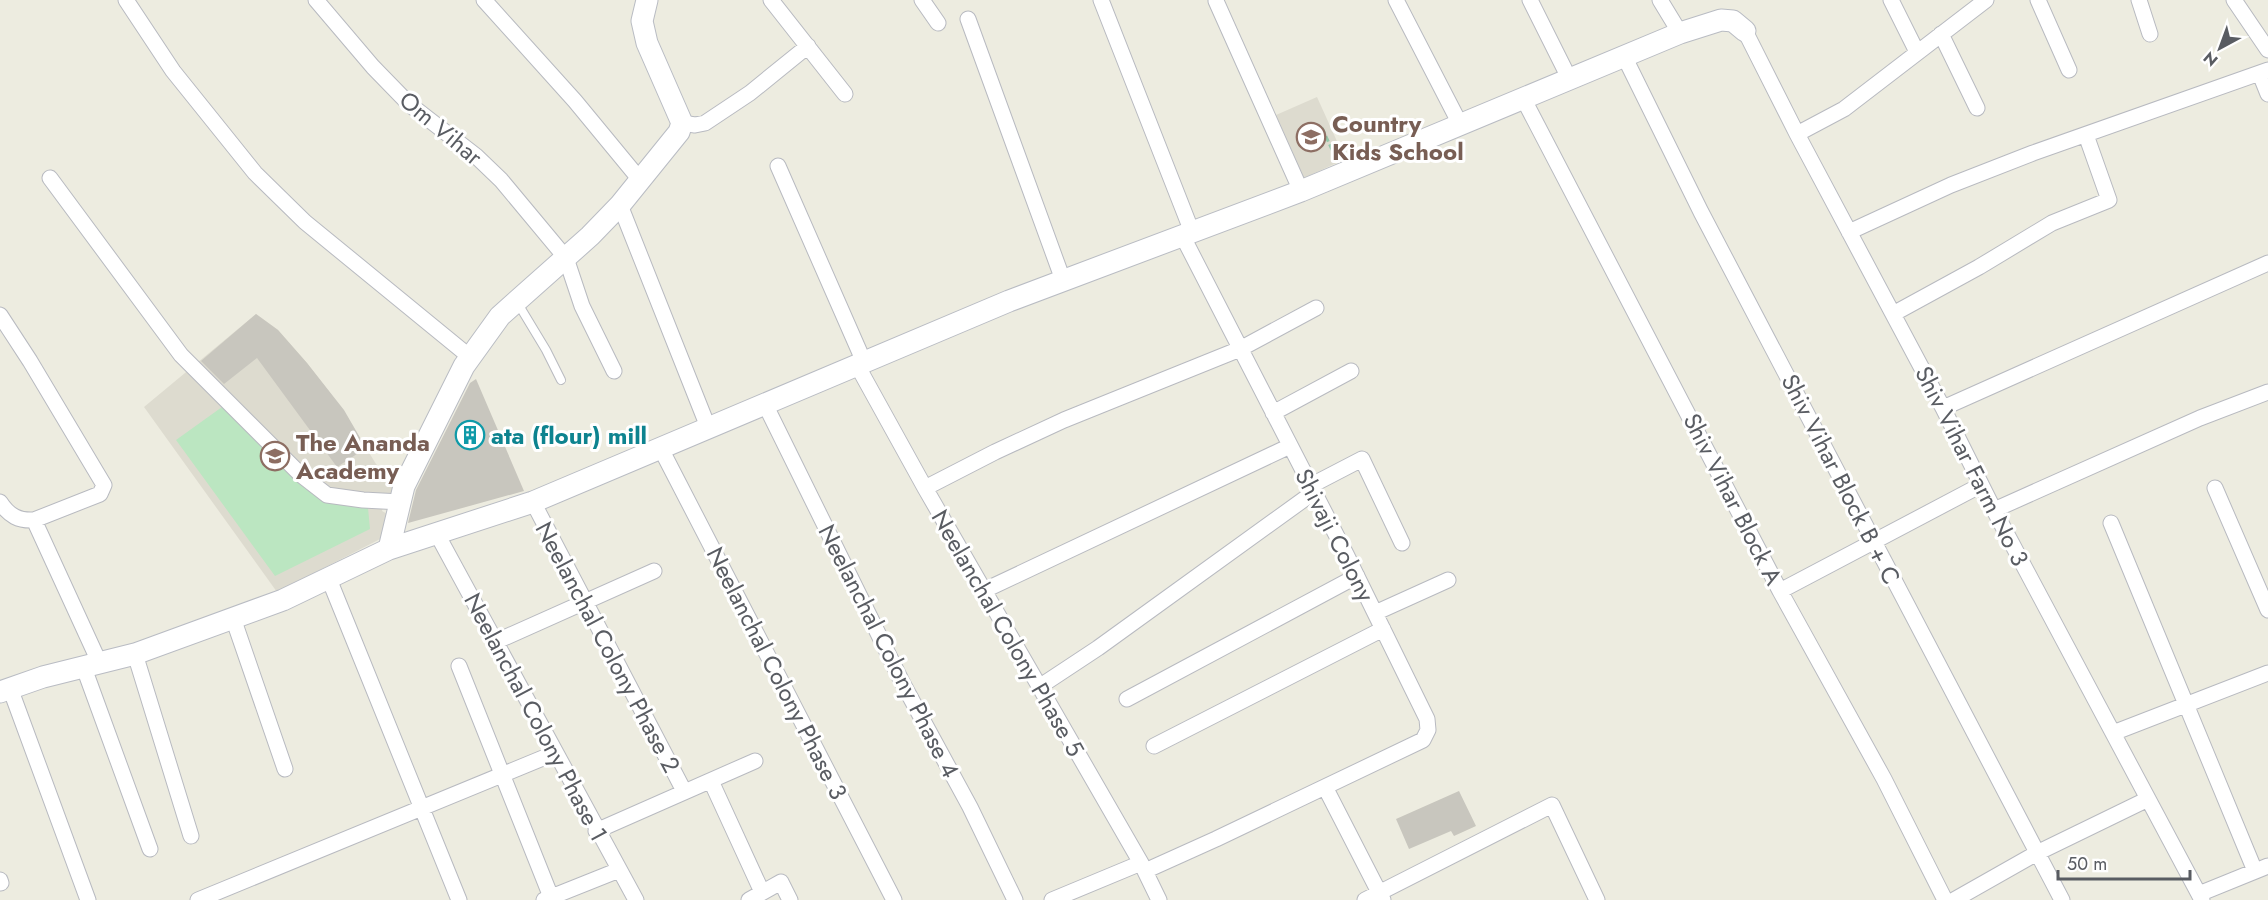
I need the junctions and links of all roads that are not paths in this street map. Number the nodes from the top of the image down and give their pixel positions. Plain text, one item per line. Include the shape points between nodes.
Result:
1 (126, 0) edge
2 (316, 0) edge
3 (484, 0) edge
4 (647, 0) edge
5 (771, 0) edge
6 (922, 0) edge
7 (1101, 0) edge
8 (1396, 0) edge
9 (1530, 0) edge
10 (1660, 0) edge
11 (1891, 0) edge
12 (1986, 0) edge
13 (2038, 0) edge
14 (2139, 0) edge
15 (2235, 0) edge
16 (1216, 1) edge
17 (968, 18) dead end
18 (938, 22) dead end
19 (1745, 31) joint
20 (1680, 33) junction
21 (1941, 34) junction
22 (2150, 34) dead end
23 (808, 46) junction
24 (2268, 50) edge
25 (1917, 52) junction
26 (1624, 56) junction
27 (2069, 70) dead end
28 (2264, 72) edge
29 (1569, 78) junction
30 (845, 94) dead end
31 (2268, 94) edge
32 (1523, 98) junction
33 (1977, 108) dead end
34 (682, 123) junction
35 (1460, 124) junction
36 (1797, 134) junction
37 (2086, 135) junction
38 (778, 166) dead end
39 (50, 178) dead end
40 (641, 181) junction
41 (1301, 191) junction
42 (620, 205) junction
43 (1849, 232) junction
44 (1187, 234) junction
45 (566, 258) junction
46 (2268, 263) edge
47 (1063, 280) junction
48 (516, 301) junction
49 (1316, 309) dead end
50 (1893, 314) junction
51 (0, 315) edge
52 (1240, 349) junction
53 (470, 357) junction
54 (861, 363) junction
55 (614, 371) dead end
56 (1351, 371) dead end
57 (561, 380) dead end
58 (2268, 392) edge
59 (764, 402) junction
60 (1943, 408) junction
61 (1273, 413) junction
62 (708, 426) junction
63 (1290, 446) junction
64 (660, 447) junction
65 (1981, 485) junction
66 (925, 488) junction
67 (2215, 488) dead end
68 (1312, 489) junction
69 (0, 502) edge
70 (401, 502) junction
71 (532, 502) junction
72 (1994, 510) junction
73 (34, 520) junction
74 (2111, 523) dead end
75 (437, 534) junction
76 (1874, 542) junction
77 (1402, 543) dead end
78 (389, 549) junction
79 (654, 571) dead end
80 (1357, 576) junction
81 (328, 579) junction
82 (1448, 580) dead end
83 (985, 590) junction
84 (1780, 591) junction
85 (585, 601) junction
86 (2268, 610) edge
87 (1375, 613) junction
88 (233, 618) junction
89 (1383, 629) junction
90 (495, 642) junction
91 (135, 654) junction
92 (92, 666) junction
93 (459, 666) dead end
94 (2268, 673) edge
95 (1039, 687) junction
96 (5, 690) edge
97 (1127, 699) dead end
98 (2185, 705) junction
99 (2113, 733) junction
100 (1154, 746) dead end
101 (555, 753) junction
102 (755, 761) dead end
103 (285, 769) dead end
104 (503, 774) junction
105 (711, 781) junction
106 (1325, 787) junction
107 (684, 791) junction
108 (2148, 799) junction
109 (421, 807) junction
110 (596, 831) junction
111 (191, 836) dead end
112 (150, 849) dead end
113 (2037, 853) junction
114 (1143, 867) junction
115 (2261, 869) edge
116 (619, 870) junction
117 (755, 896) edge
118 (1381, 897) edge
119 (2200, 897) edge
120 (555, 898) edge
121 (88, 900) edge
122 (198, 900) edge
123 (459, 900) edge
124 (636, 900) edge
125 (790, 900) edge
126 (894, 900) edge
127 (1015, 900) edge
128 (1052, 900) edge
129 (1159, 900) edge
130 (1365, 900) edge
131 (1597, 900) edge
132 (1945, 900) edge
133 (1954, 900) edge
134 (2062, 900) edge

1 - 53 street via 173,71 255,172 305,222
2 - 45 street, Om Vihar via 410,104 501,180
3 - 40 street
4 - 34 street via 642,21 647,43
5 - 23 street
6 - 18 street
7 - 44 street, Shivaji Colony
8 - 35 street
9 - 29 street
10 - 20 street
11 - 25 street
12 - 21 street
13 - 27 street
14 - 22 street
15 - 24 street
16 - 41 street
17 - 47 street
19 - 20 street via 1732,21 1721,20
19 - 36 street, Shiv Vihar Farm No 3
20 - 26 street
21 - 25 street
21 - 33 street
23 - 30 street
23 - 34 street via 705,123
25 - 36 street via 1844,109
26 - 29 street
26 - 76 street, Shiv Vihar Block B + C
28 - 31 street
28 - 37 street
29 - 32 street
32 - 35 street
32 - 84 street, Shiv Vihar Block A
34 - 40 street via 680,132
35 - 41 street
36 - 43 street, Shiv Vihar Farm No 3
37 - 43 street via 1952,185
37 - 50 street via 2109,200 2052,223
38 - 54 street, Neelanchal Colony Phase 5
39 - 70 street via 181,355 300,474 327,495
40 - 42 street
41 - 44 street
42 - 45 street
42 - 62 street
43 - 50 street, Shiv Vihar Farm No 3
44 - 47 street
44 - 52 street, Shivaji Colony
45 - 48 street
45 - 55 street via 582,306
46 - 60 street
47 - 54 street
48 - 53 street
48 - 57 lane
49 - 52 street
50 - 60 street, Shiv Vihar Farm No 3
51 - 73 street via 104,485 100,494
52 - 61 street, Shivaji Colony
52 - 66 street via 1064,420
53 - 70 street via 404,486
54 - 59 street
54 - 66 street, Neelanchal Colony Phase 5
56 - 61 street
58 - 72 street via 2200,418
59 - 62 street
59 - 127 street, Neelanchal Colony Phase 4
60 - 65 street, Shiv Vihar Farm No 3
61 - 63 street, Shivaji Colony
62 - 64 street
63 - 68 street, Shivaji Colony
63 - 83 street
64 - 71 street
64 - 126 street, Neelanchal Colony Phase 3
65 - 72 street, Shiv Vihar Farm No 3
65 - 76 street
66 - 83 street, Neelanchal Colony Phase 5
67 - 86 street
68 - 77 street via 1362,459
68 - 80 street, Shivaji Colony
68 - 95 street via 1098,648
69 - 73 street via 5,511 20,521
70 - 78 street
71 - 75 street
71 - 85 street, Neelanchal Colony Phase 2
72 - 99 street, Shiv Vihar Farm No 3
73 - 92 street
74 - 98 street
75 - 78 street
75 - 90 street, Neelanchal Colony Phase 1
76 - 84 street
76 - 113 street, Shiv Vihar Block B + C
78 - 81 street
79 - 85 street
80 - 87 street, Shivaji Colony
80 - 97 street
81 - 88 street
81 - 109 street
82 - 87 street
83 - 95 street, Neelanchal Colony Phase 5
84 - 132 street, Shiv Vihar Block A via 1884,779
85 - 90 street
85 - 107 street, Neelanchal Colony Phase 2
87 - 89 street, Shivaji Colony
88 - 91 street
88 - 103 street
89 - 100 street
89 - 106 street, Shivaji Colony via 1427,719 1428,730 1423,740
90 - 101 street, Neelanchal Colony Phase 1
91 - 92 street
91 - 111 street
92 - 96 street
92 - 112 street
93 - 104 street
94 - 98 street
95 - 114 street, Neelanchal Colony Phase 5
96 - 121 street
98 - 99 street
98 - 115 street
99 - 108 street, Shiv Vihar Farm No 3
101 - 104 street
101 - 110 street, Neelanchal Colony Phase 1
102 - 105 street
104 - 109 street
104 - 120 street
105 - 107 street
105 - 117 street
106 - 114 street via 1216,839
106 - 118 street
107 - 110 street
108 - 113 street
108 - 119 street, Shiv Vihar Farm No 3
109 - 122 street
109 - 123 street
110 - 116 street, Neelanchal Colony Phase 1
113 - 133 street
113 - 134 street, Shiv Vihar Block B + C
114 - 128 street
114 - 129 street, Neelanchal Colony Phase 5
115 - 119 street
116 - 120 street
116 - 124 street, Neelanchal Colony Phase 1
117 - 125 street via 782,882
118 - 130 street
118 - 131 street via 1552,805

